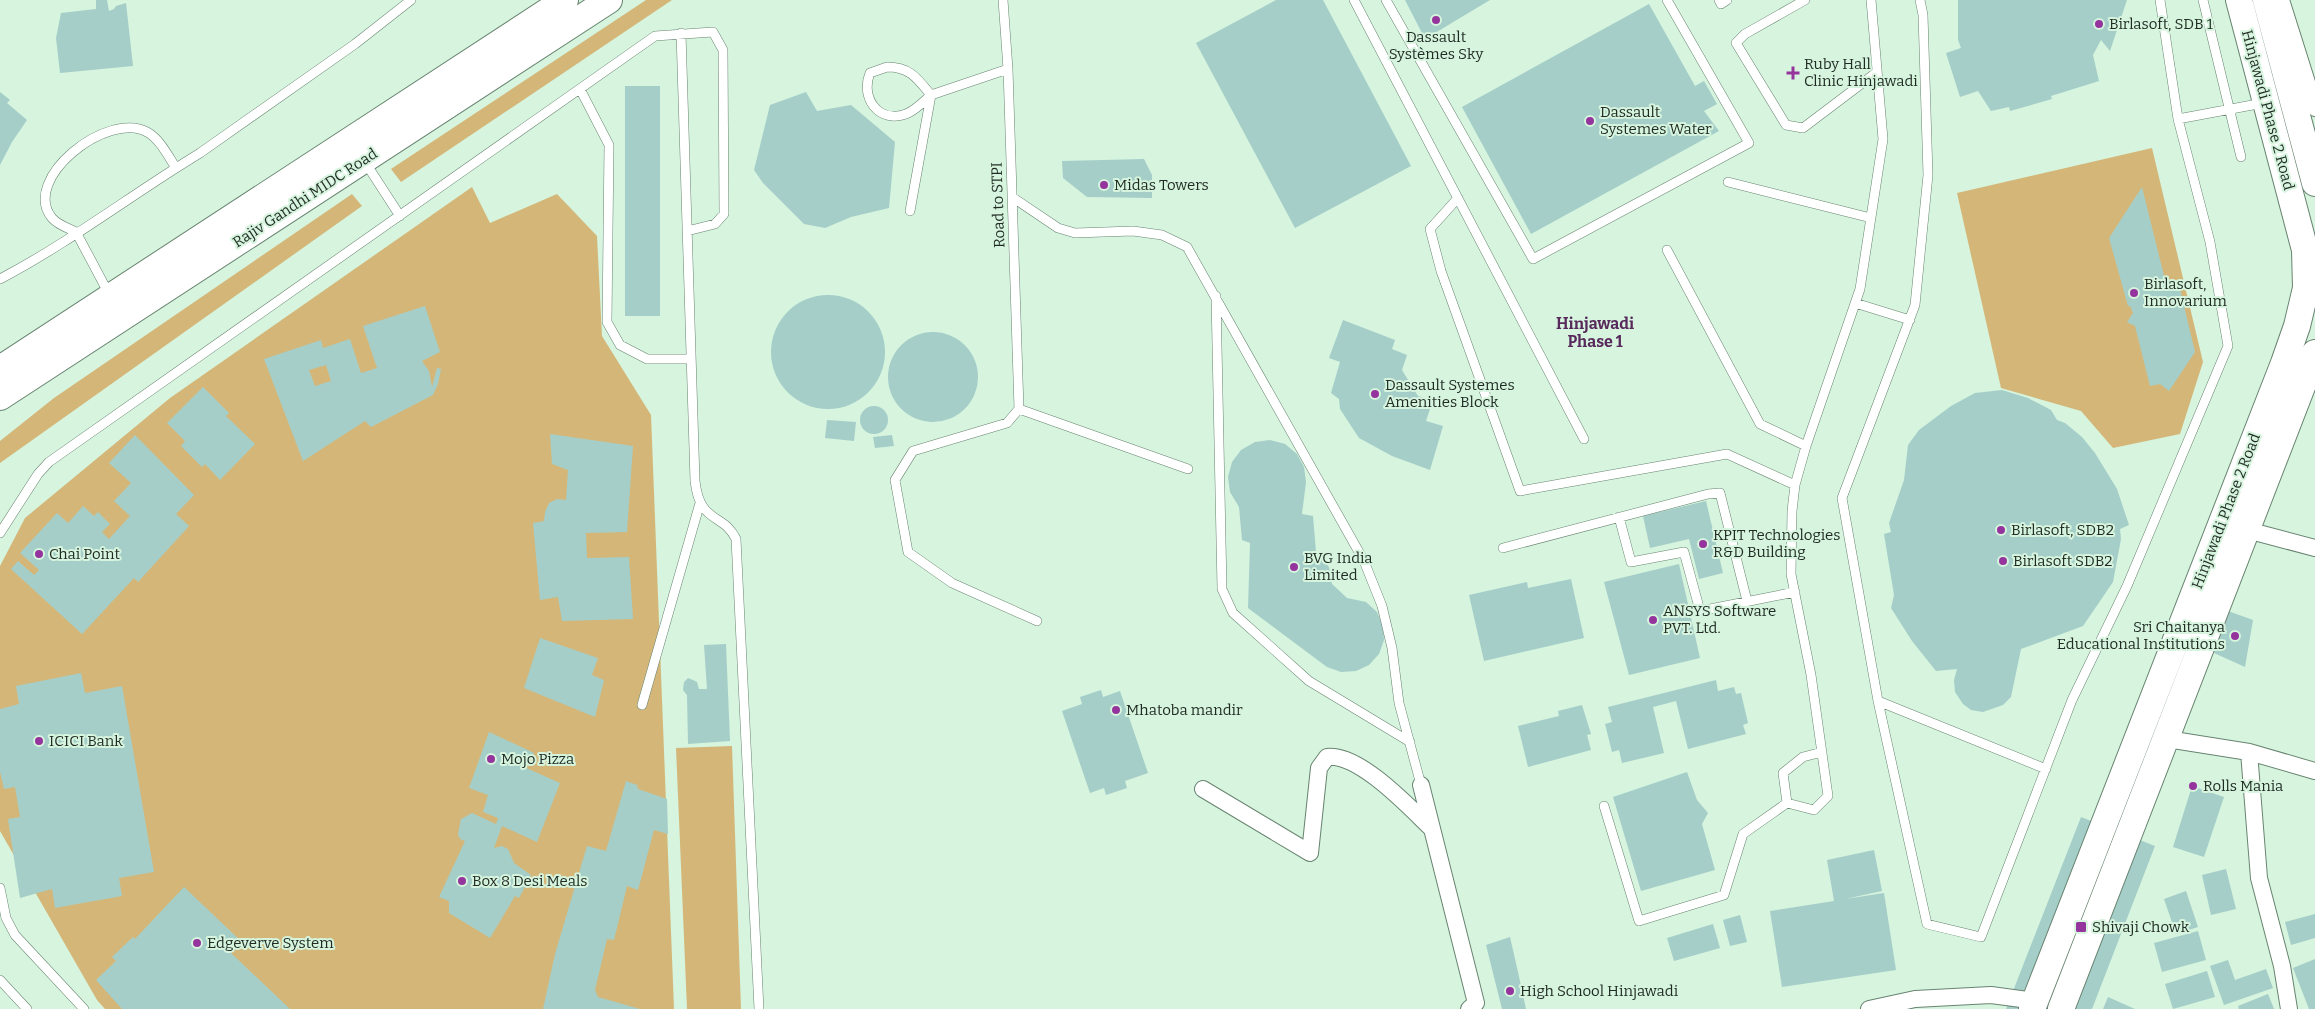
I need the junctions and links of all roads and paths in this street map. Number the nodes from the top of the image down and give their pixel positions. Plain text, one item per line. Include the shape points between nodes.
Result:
1 (411, 0) edge
2 (565, 0) edge
3 (609, 0) edge
4 (1003, 0) edge
5 (1354, 0) edge
6 (1386, 0) edge
7 (1667, 0) edge
8 (1719, 0) edge
9 (1728, 0) edge
10 (1804, 0) edge
11 (1872, 0) edge
12 (1920, 0) edge
13 (2160, 0) edge
14 (2203, 0) edge
15 (2239, 0) edge
16 (2266, 0) edge
17 (2281, 0) edge
18 (681, 33) junction
19 (1008, 69) junction
20 (1877, 72) junction
21 (580, 89) junction
22 (930, 95) junction
23 (2266, 102) junction
24 (2315, 108) edge
25 (2230, 109) junction
26 (2178, 119) junction
27 (2241, 156) dead end
28 (364, 160) junction
29 (176, 168) junction
30 (1728, 182) dead end
31 (2315, 183) edge
32 (1012, 198) junction
33 (1458, 198) junction
34 (910, 211) dead end
35 (400, 216) junction
36 (1871, 218) junction
37 (687, 231) junction
38 (76, 232) junction
39 (1667, 250) dead end
40 (0, 279) edge
41 (1216, 295) junction
42 (110, 297) junction
43 (1855, 303) junction
44 (1910, 320) junction
45 (2315, 353) edge
46 (691, 359) junction
47 (0, 369) edge
48 (0, 397) edge
49 (1018, 409) junction
50 (1584, 439) dead end
51 (1806, 446) junction
52 (1188, 469) dead end
53 (1795, 485) junction
54 (700, 503) junction
55 (1619, 517) junction
56 (2247, 530) junction
57 (0, 533) edge
58 (1503, 548) dead end
59 (2315, 548) edge
60 (1795, 592) junction
61 (1747, 602) junction
62 (1037, 621) dead end
63 (1878, 701) junction
64 (642, 705) dead end
65 (2167, 739) junction
66 (1410, 742) junction
67 (1822, 752) junction
68 (2249, 752) junction
69 (2046, 769) junction
70 (2315, 771) edge
71 (1421, 785) joint
72 (1203, 789) dead end
73 (1787, 803) junction
74 (1604, 806) dead end
75 (1431, 828) junction
76 (0, 888) edge
77 (0, 980) edge
78 (2034, 1005) edge
79 (27, 1009) edge
80 (84, 1009) edge
81 (760, 1009) edge
82 (1469, 1009) edge
83 (1869, 1009) edge
84 (2061, 1009) edge
85 (2289, 1009) edge

1 - 29 lane via 355,44
2 - 42 main road, Rajiv Gandhi MIDC Road
3 - 28 main road, Rajiv Gandhi MIDC Road
4 - 19 lane, Road to STPI
5 - 33 lane
6 - 7 lane via 1533,259 1749,143
8 - 9 lane via 1721,4
10 - 20 lane via 1745,34 1736,43 1786,125 1803,128
11 - 20 lane
12 - 44 lane via 1928,175 1915,305
13 - 26 lane
14 - 25 lane
15 - 23 main road, Hinjawadi Phase 2 Road
16 - 31 main road, Hinjawadi Phase 2 Road
17 - 24 street
18 - 21 lane via 655,36
18 - 37 lane
18 - 37 lane via 713,32 723,50 724,214 715,224
19 - 22 lane
19 - 32 lane, Road to STPI
20 - 36 lane via 1883,139
21 - 35 lane
21 - 46 lane via 610,144 607,322 620,345 647,359
22 - 22 lane via 916,77 901,67 887,67 870,73 867,81 869,101 876,110 889,117 914,110
22 - 34 lane
23 - 25 lane
23 - 78 main road, Hinjawadi Phase 2 Road via 2305,250 2306,288 2297,326
25 - 26 lane
25 - 27 lane
26 - 69 lane via 2210,242 2228,346 2127,586 2072,700
28 - 35 lane
28 - 48 main road, Rajiv Gandhi MIDC Road
29 - 38 lane
29 - 38 lane via 156,138 137,128 115,128 88,141 71,153 54,172 48,187 46,205 52,218
30 - 36 lane
32 - 41 lane via 1058,228 1075,233 1133,231 1162,235 1176,241 1187,247
32 - 49 lane, Road to STPI
33 - 50 lane
33 - 53 lane via 1430,229 1520,491 1727,454
35 - 57 lane via 49,462
36 - 43 lane
37 - 46 lane
38 - 40 lane
38 - 42 lane
39 - 51 lane via 1760,424
41 - 66 lane via 1364,561 1382,606
41 - 66 lane via 1222,589 1233,613 1309,681
42 - 47 main road, Rajiv Gandhi MIDC Road
43 - 44 lane
43 - 51 lane
44 - 63 lane via 1842,498
45 - 56 main road, Hinjawadi Phase 2 Road
46 - 54 lane via 695,481
49 - 52 lane
49 - 62 lane via 1007,423 913,451 895,480 908,552 952,583
51 - 53 lane
53 - 60 lane via 1791,574
54 - 64 lane
54 - 81 lane via 705,512 727,526 736,540
55 - 58 lane
55 - 61 lane via 1631,562 1684,552 1700,611
55 - 61 lane via 1720,493
56 - 59 street
56 - 65 main road, Hinjawadi Phase 2 Road
60 - 61 lane
60 - 67 lane via 1812,674
63 - 69 lane
63 - 69 lane via 1927,924 1981,936
65 - 68 street
65 - 84 main road, Hinjawadi Phase 2 Road
66 - 71 lane
67 - 73 lane via 1802,757 1783,773
67 - 73 lane via 1828,796 1814,810
68 - 70 street
68 - 85 street via 2259,878 2282,966
71 - 75 street
72 - 75 street via 1310,853 1319,768 1327,757 1337,756 1370,773
73 - 74 lane via 1743,834 1724,895 1639,921
75 - 82 street via 1476,1003
76 - 80 lane via 6,918 15,935
77 - 79 lane
78 - 83 street via 1991,995 1915,999

